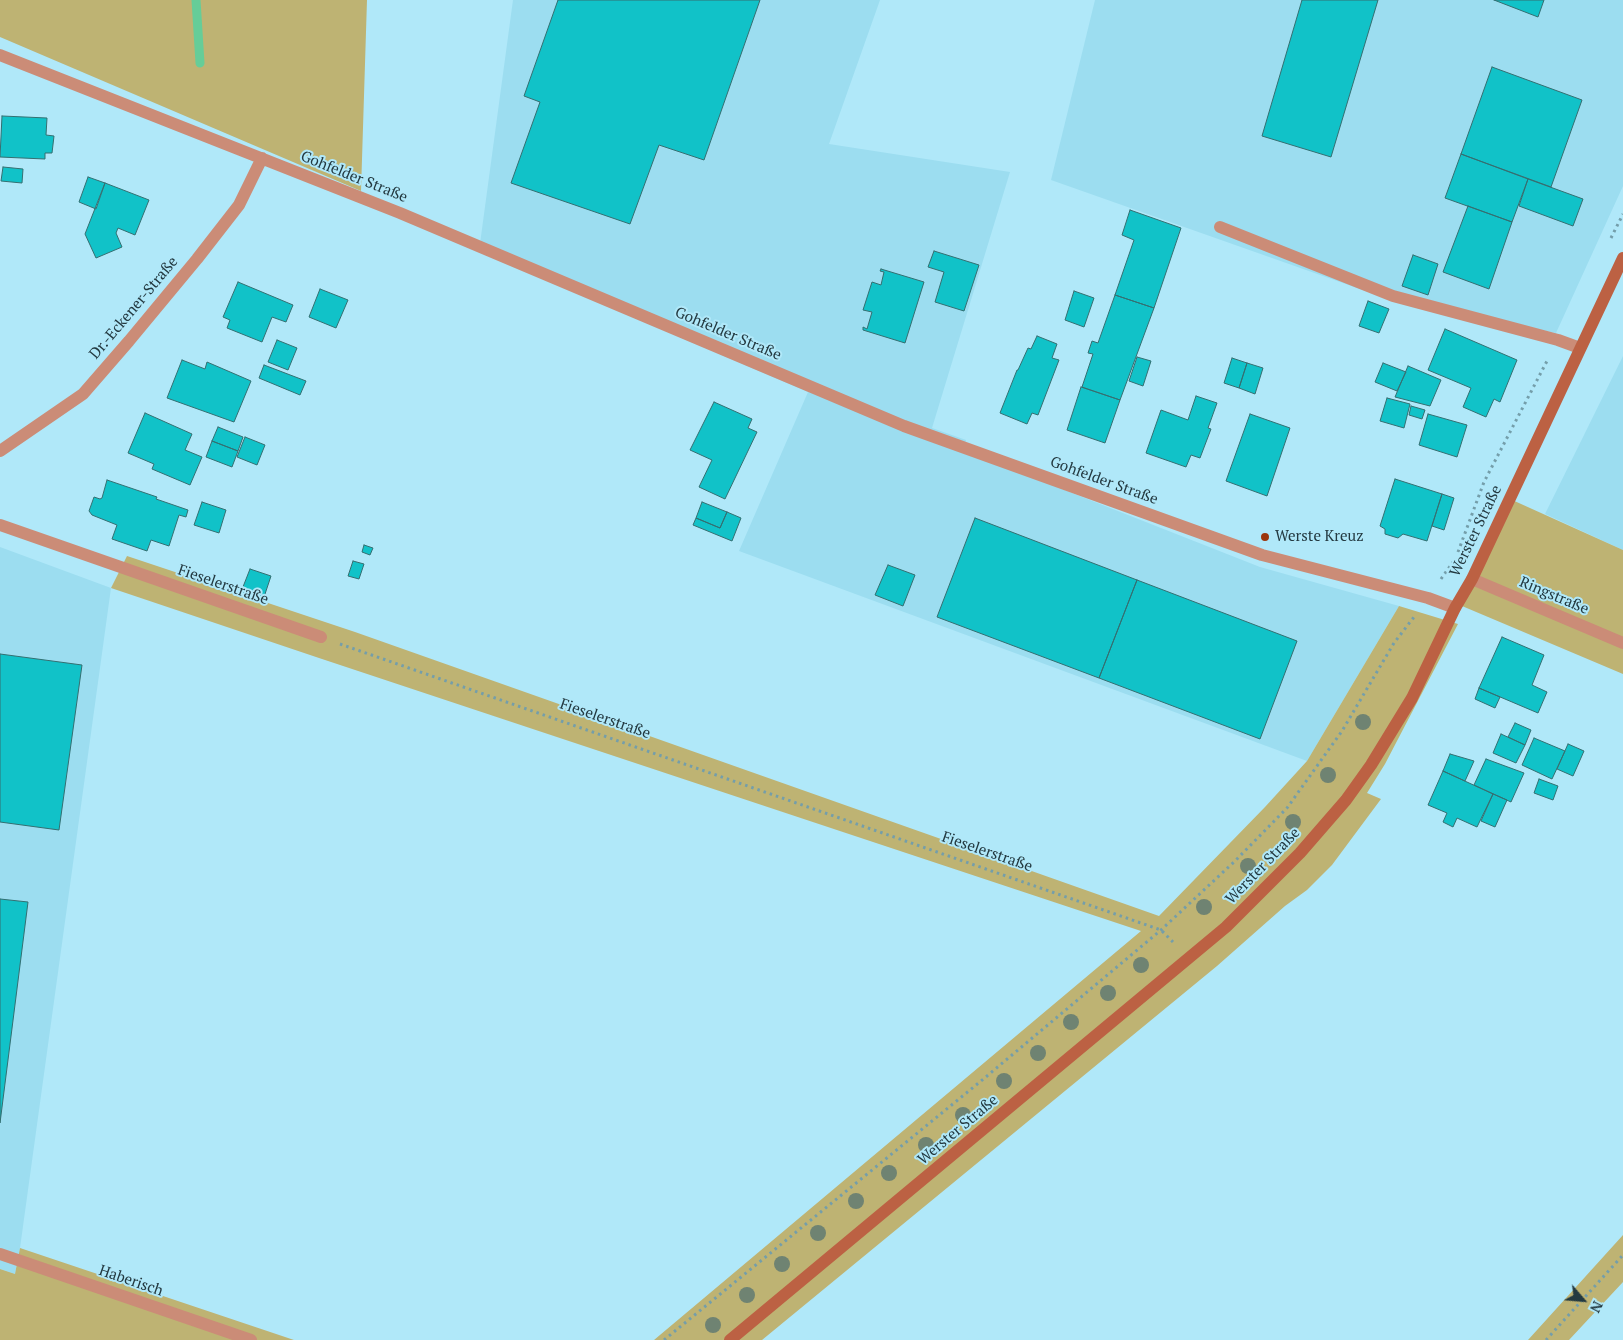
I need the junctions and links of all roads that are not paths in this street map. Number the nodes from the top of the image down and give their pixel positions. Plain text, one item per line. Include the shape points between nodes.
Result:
1 (0, 55) edge
2 (262, 158) junction
3 (1220, 227) dead end
4 (1623, 258) edge
5 (1580, 348) junction
6 (0, 451) edge
7 (0, 525) edge
8 (1472, 579) junction
9 (1455, 608) junction
10 (321, 637) road end
11 (1623, 643) edge
12 (0, 1254) edge
13 (251, 1340) edge
14 (730, 1340) edge

1 - 2 street, Gohfelder Straße
2 - 6 street, Dr.-Eckener-Straße via 240,205 83,394
2 - 9 street, Gohfelder Straße via 904,426 1262,555
3 - 5 street via 1393,296
4 - 5 main road, Werster Straße
5 - 8 main road, Werster Straße
7 - 10 street, Fieselerstraße
8 - 9 main road, Werster Straße
8 - 11 street, Ringstraße
9 - 14 main road, Werster Straße via 1412,698 1371,765 1300,854 1190,959
12 - 13 street, Haberisch

